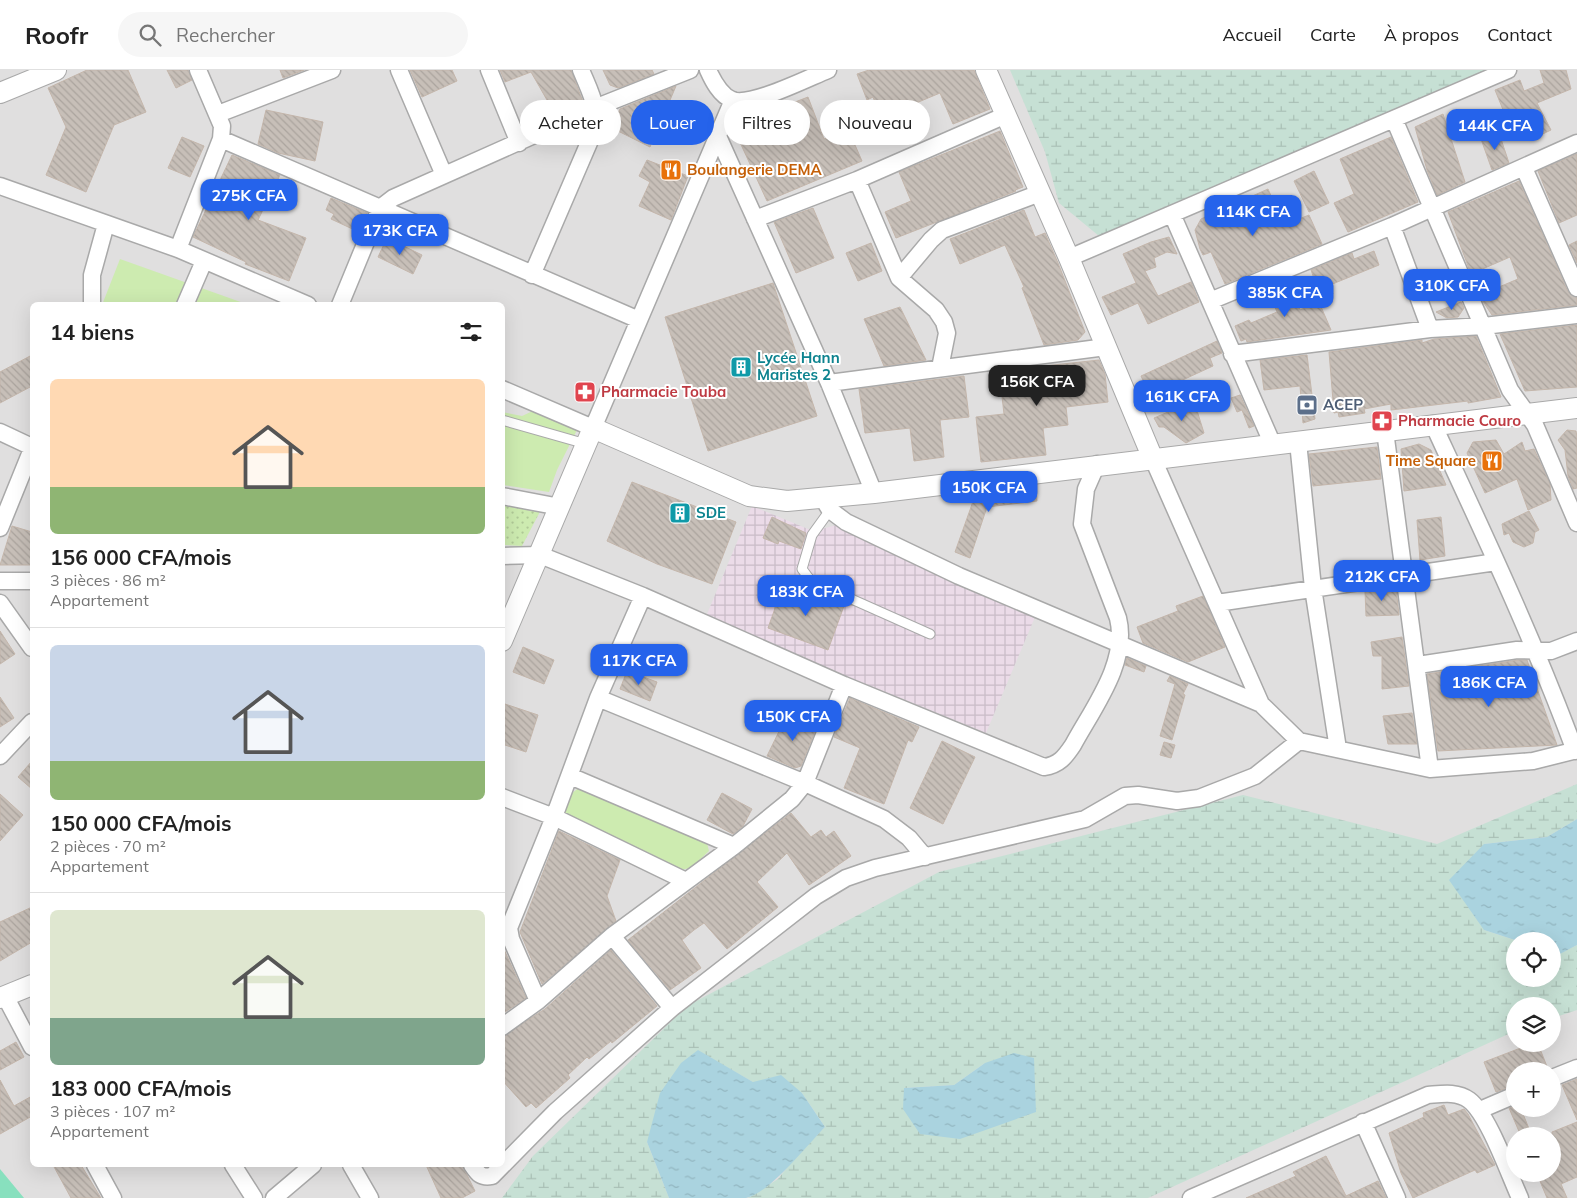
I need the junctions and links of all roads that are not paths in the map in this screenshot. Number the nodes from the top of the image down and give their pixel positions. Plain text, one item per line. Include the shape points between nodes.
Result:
1 (56, 70) edge
2 (198, 70) edge
3 (332, 70) edge
4 (399, 70) edge
5 (489, 70) edge
6 (581, 70) edge
7 (690, 70) edge
8 (708, 70) edge
9 (828, 70) edge
10 (986, 70) edge
11 (1508, 70) edge
12 (0, 93) edge
13 (594, 100) edge
14 (615, 100) edge
15 (733, 100) edge
16 (749, 100) edge
17 (218, 114) junction
18 (1006, 115) junction
19 (724, 119) edge
20 (1394, 119) junction
21 (717, 134) junction
22 (221, 139) junction
23 (519, 143) joint
24 (1577, 143) edge
25 (588, 145) edge
26 (1524, 168) junction
27 (444, 175) junction
28 (856, 180) junction
29 (0, 186) edge
30 (1040, 193) junction
31 (380, 208) junction
32 (1430, 209) junction
33 (1172, 214) junction
34 (755, 219) junction
35 (106, 224) junction
36 (1392, 226) junction
37 (178, 249) junction
38 (1069, 258) junction
39 (204, 260) junction
40 (532, 275) junction
41 (899, 278) junction
42 (1577, 288) edge
43 (1210, 301) junction
44 (92, 302) edge
45 (186, 302) edge
46 (301, 302) edge
47 (341, 302) edge
48 (1577, 315) edge
49 (639, 320) junction
50 (1484, 326) junction
51 (1430, 329) junction
52 (1106, 347) junction
53 (1232, 354) junction
54 (940, 368) junction
55 (829, 383) junction
56 (505, 391) edge
57 (1577, 408) edge
58 (1527, 414) junction
59 (505, 421) edge
60 (1433, 424) junction
61 (1385, 431) junction
62 (0, 432) edge
63 (590, 436) junction
64 (1298, 442) junction
65 (1273, 445) junction
66 (30, 447) edge
67 (30, 453) edge
68 (1153, 458) junction
69 (1097, 464) junction
70 (874, 493) junction
71 (505, 497) edge
72 (826, 504) junction
73 (560, 507) junction
74 (1577, 523) edge
75 (0, 528) edge
76 (540, 555) junction
77 (505, 556) edge
78 (1496, 562) junction
79 (1406, 576) junction
80 (0, 581) edge
81 (30, 581) edge
82 (1313, 588) junction
83 (643, 596) junction
84 (0, 603) edge
85 (1217, 603) junction
86 (505, 634) edge
87 (930, 634) dead end
88 (1577, 641) edge
89 (1120, 642) junction
90 (30, 645) edge
91 (1534, 650) junction
92 (1418, 665) junction
93 (844, 685) junction
94 (598, 698) junction
95 (1261, 704) junction
96 (30, 724) edge
97 (1299, 741) junction
98 (1338, 749) junction
99 (1576, 751) edge
100 (0, 756) edge
101 (1430, 770) junction
102 (570, 776) junction
103 (805, 783) junction
104 (505, 798) edge
105 (554, 817) junction
106 (734, 846) junction
107 (925, 857) junction
108 (686, 881) junction
109 (612, 936) junction
110 (30, 986) edge
111 (2, 997) edge
112 (538, 1001) junction
113 (672, 1008) junction
114 (505, 1025) edge
115 (30, 1044) edge
116 (1577, 1068) edge
117 (1561, 1074) edge
118 (1506, 1099) edge
119 (1480, 1110) junction
120 (1363, 1122) junction
121 (505, 1163) edge
122 (96, 1167) edge
123 (234, 1167) edge
124 (310, 1167) edge
125 (352, 1167) edge
126 (501, 1167) edge
127 (475, 1169) edge
128 (112, 1198) edge
129 (254, 1198) edge
130 (274, 1198) edge
131 (370, 1198) edge
132 (1190, 1198) edge
133 (1397, 1198) edge
134 (1520, 1198) edge

1 - 12 street
2 - 17 street
3 - 17 street
4 - 27 street
5 - 23 street
6 - 13 street
7 - 14 street
8 - 15 street via 722,92
9 - 16 street
10 - 18 street
11 - 20 street
17 - 22 street via 222,126
18 - 28 street
18 - 30 street
19 - 21 street
20 - 32 street
20 - 33 street
21 - 34 street
21 - 49 street
22 - 31 street
22 - 37 street
23 - 27 street
24 - 26 street
25 - 40 street
26 - 32 street
26 - 42 street
27 - 31 street via 393,198
28 - 34 street
28 - 41 street
29 - 35 street
30 - 38 street
30 - 41 street via 942,230
31 - 40 street
31 - 47 street
32 - 36 street
32 - 50 street
33 - 38 street
33 - 43 street
34 - 55 street
35 - 37 street
35 - 44 street via 92,275
36 - 43 street
36 - 51 street
37 - 39 street
38 - 52 street
39 - 45 street
39 - 46 street
40 - 49 street
41 - 54 street via 936,310 944,322 947,333
43 - 53 street
48 - 50 street
49 - 63 street
50 - 51 street
50 - 58 street via 1510,390
51 - 53 street
52 - 54 street
52 - 68 street
53 - 65 street
54 - 55 street
55 - 70 street
56 - 63 street
57 - 58 street
58 - 60 street
58 - 74 street
59 - 63 lane
60 - 61 street
60 - 78 street
61 - 64 street
61 - 79 street
62 - 66 street
63 - 72 street via 748,496
63 - 73 street
64 - 65 street
64 - 82 street
65 - 68 street
67 - 75 street
68 - 69 street
68 - 85 street
69 - 70 street
69 - 89 street via 1086,489 1082,524 1118,618
70 - 72 street
71 - 73 street
72 - 87 lane via 812,534 802,569 806,576
72 - 89 street via 846,522 959,576
73 - 76 street
76 - 77 street
76 - 83 street
76 - 86 street
78 - 79 street
78 - 91 street
79 - 82 street
79 - 92 street
80 - 81 street
82 - 85 street
82 - 98 street
83 - 93 street
83 - 94 street
84 - 90 street
85 - 95 street
88 - 91 street via 1551,651
89 - 93 street via 1114,669 1065,757 1055,766 1044,767
89 - 95 street
91 - 92 street
91 - 99 street
92 - 101 street
93 - 103 street
94 - 102 street
94 - 103 street
95 - 97 street
96 - 100 street
97 - 98 street
97 - 107 street via 1255,776 1199,798 1177,802 1125,796 1085,819
98 - 101 street
99 - 101 street via 1533,761
102 - 105 street
102 - 106 street
103 - 106 street via 792,799
103 - 107 street via 884,819 909,838
104 - 105 street
105 - 108 street
105 - 112 street via 509,928 510,939
106 - 108 street
107 - 113 street via 846,878 816,896
108 - 109 street
109 - 112 street
109 - 113 street
110 - 111 street
111 - 115 street
112 - 114 street
113 - 121 street via 555,1112
116 - 117 street
118 - 119 street
119 - 120 street via 1468,1099 1451,1093 1428,1095
119 - 134 street
120 - 132 street
120 - 133 street
122 - 128 street
123 - 129 street
124 - 130 street
125 - 131 street
126 - 127 street via 492,1176 484,1177

